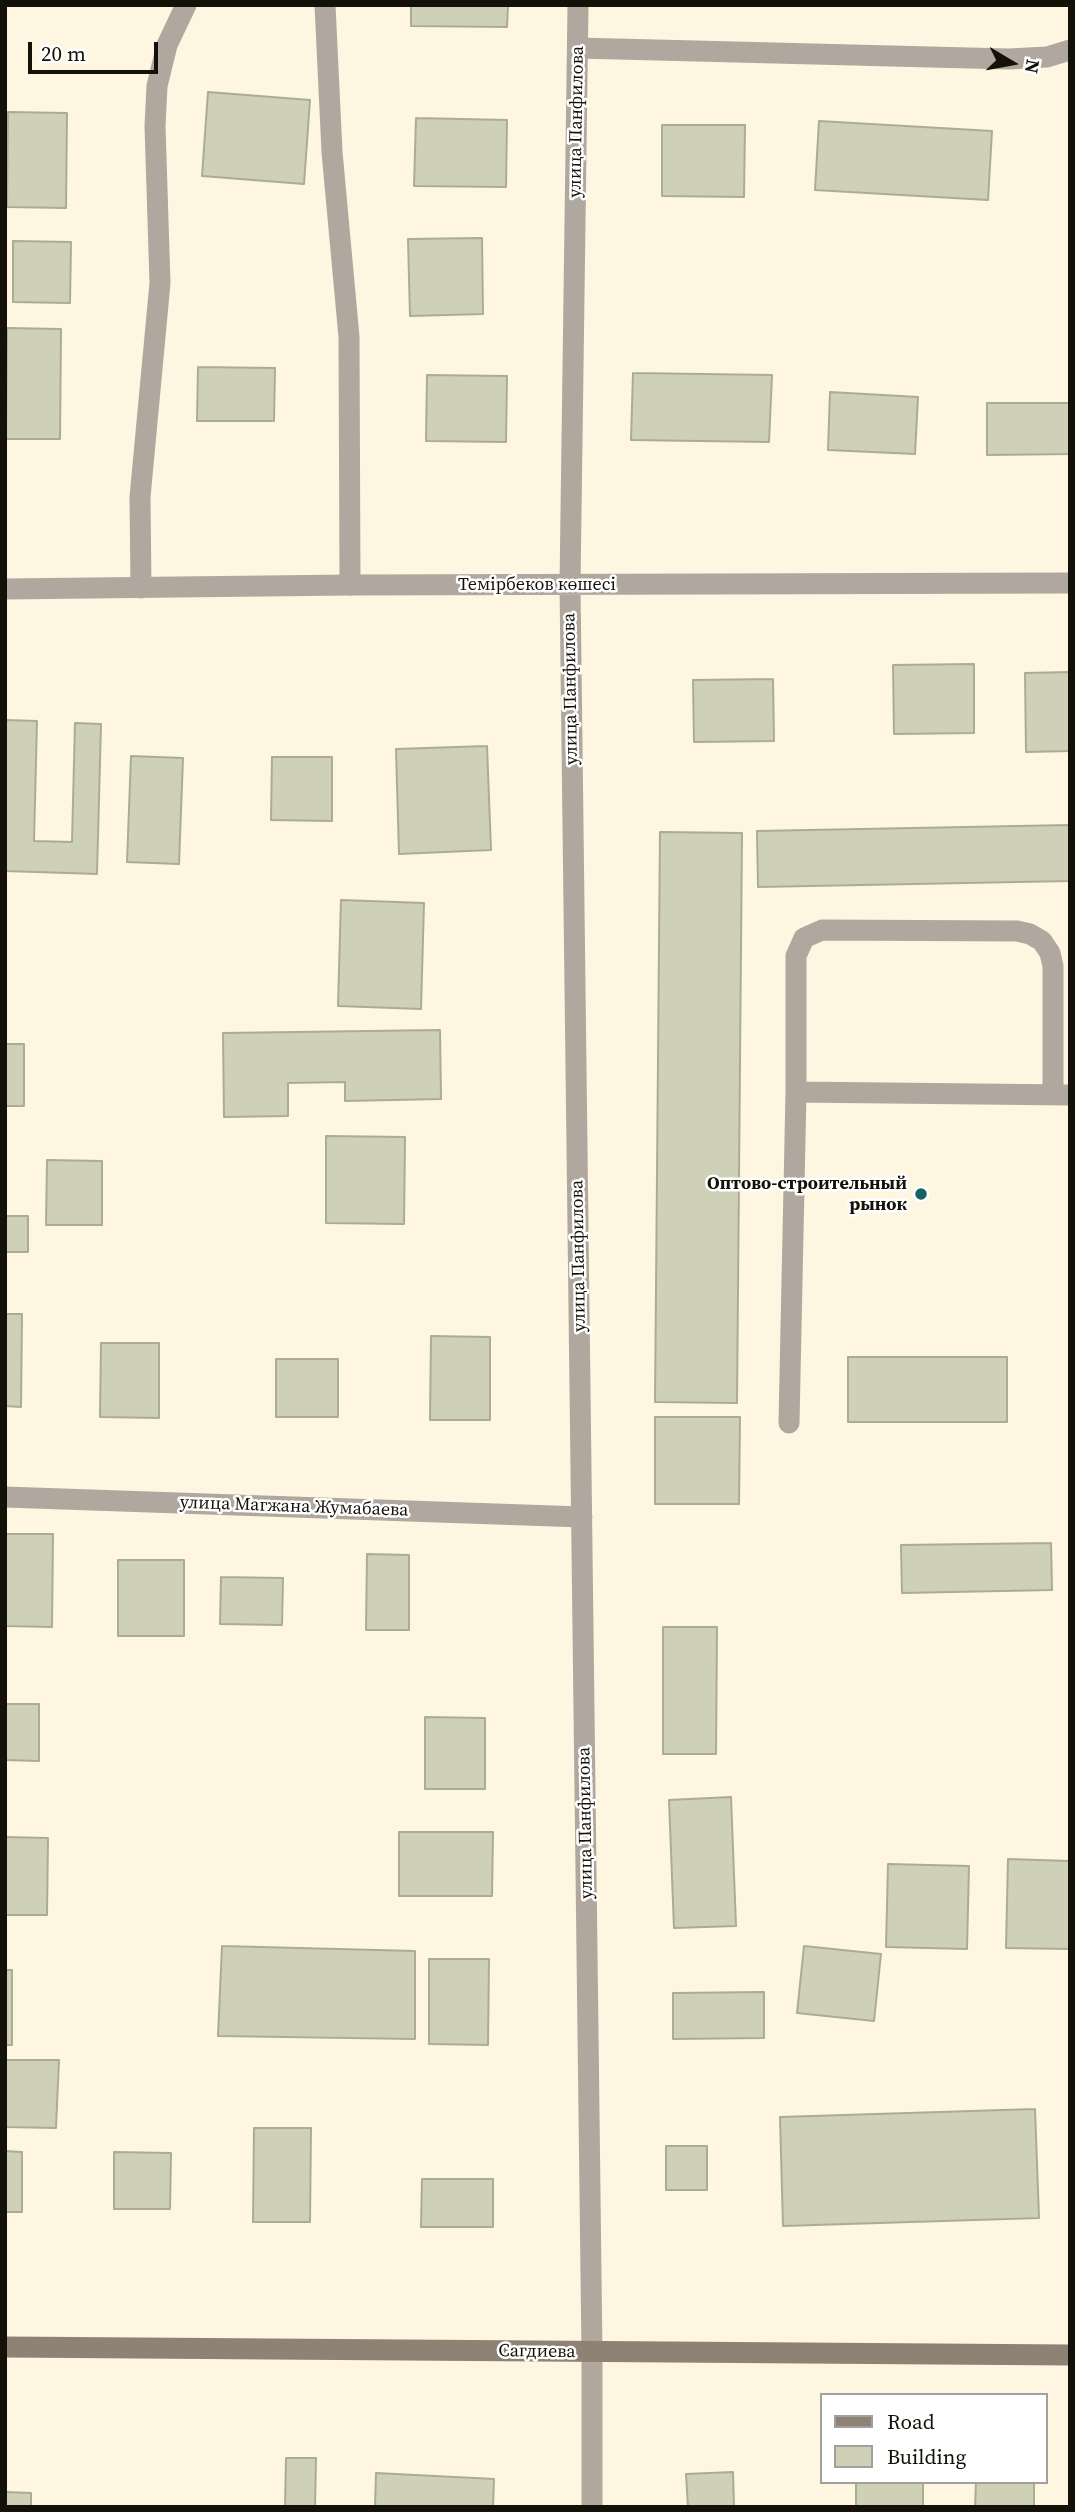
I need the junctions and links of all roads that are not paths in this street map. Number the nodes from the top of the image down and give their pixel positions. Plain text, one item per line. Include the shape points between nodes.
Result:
1 (186, 5) edge
2 (325, 5) edge
3 (579, 5) edge
4 (578, 48) junction
5 (1070, 50) edge
6 (1070, 583) edge
7 (350, 585) junction
8 (570, 585) junction
9 (141, 588) junction
10 (5, 589) edge
11 (796, 1092) junction
12 (1061, 1095) edge
13 (789, 1423) dead end
14 (5, 1497) edge
15 (582, 1517) junction
16 (5, 2347) edge
17 (592, 2353) junction
18 (1070, 2355) edge
19 (592, 2507) edge

1 - 9 street via 167,46 158,86 160,284 140,497
2 - 7 street via 332,152 349,337
3 - 4 street, улица Панфилова
4 - 5 street via 1009,60
4 - 8 street, улица Панфилова
6 - 8 street, Темірбеков көшесі
7 - 8 street, Темірбеков көшесі
7 - 9 street, Темірбеков көшесі
8 - 15 street, улица Панфилова
9 - 10 street, Темірбеков көшесі
11 - 12 street
11 - 12 street via 796,956 804,938 822,930 1003,931 1030,934 1050,953
11 - 13 street
14 - 15 street, улица Магжана Жумабаева
15 - 17 street, улица Панфилова
16 - 17 street, Сагдиева
17 - 18 street, Сагдиева
17 - 19 street, улица Панфилова

